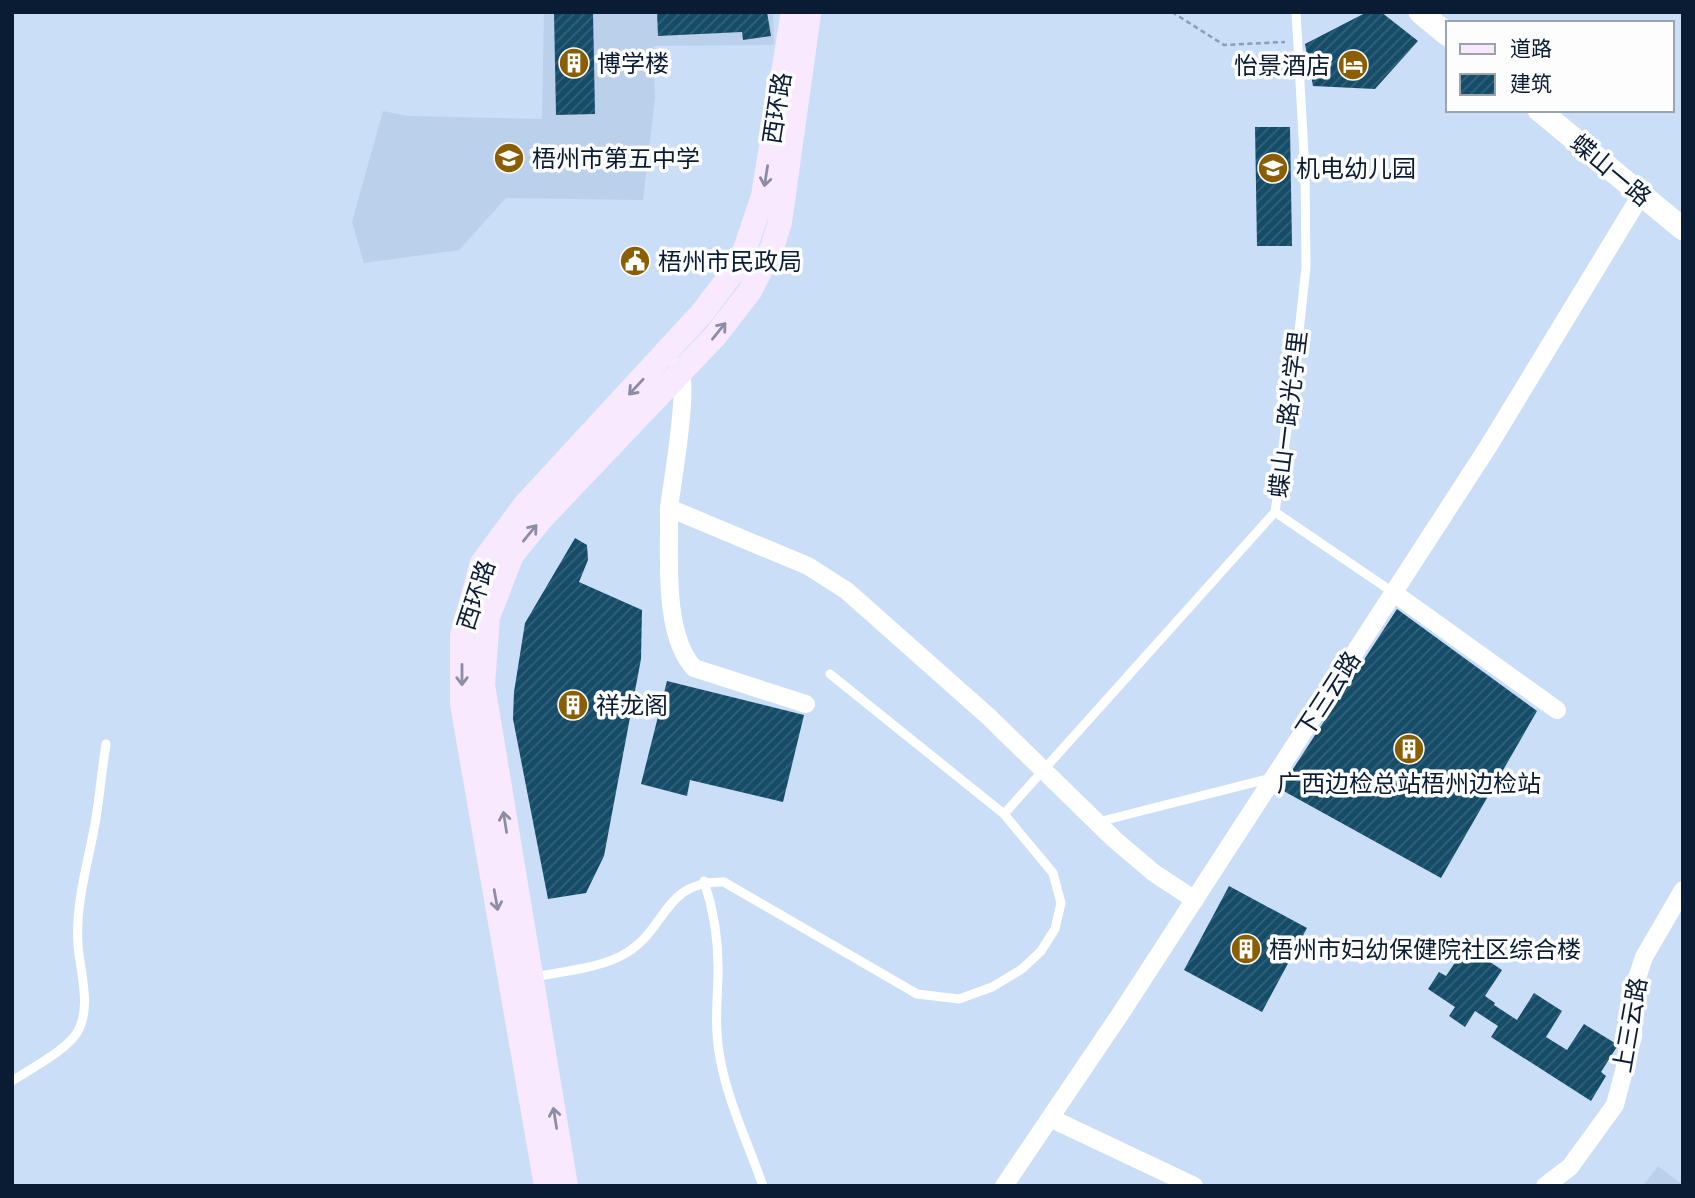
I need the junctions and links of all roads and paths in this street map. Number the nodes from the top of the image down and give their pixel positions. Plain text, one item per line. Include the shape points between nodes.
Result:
1 (793, 12) edge
2 (810, 12) edge
3 (1172, 12) edge
4 (1296, 12) edge
5 (1420, 12) edge
6 (1446, 33) edge
7 (1298, 41) junction
8 (1541, 112) edge
9 (1641, 195) junction
10 (1683, 229) edge
11 (675, 362) junction
12 (670, 508) junction
13 (1275, 512) junction
14 (1394, 593) junction
15 (830, 674) dead end
16 (806, 704) dead end
17 (1558, 710) dead end
18 (106, 744) dead end
19 (1043, 771) junction
20 (1274, 778) junction
21 (1004, 814) junction
22 (1097, 822) junction
23 (704, 881) junction
24 (1683, 890) edge
25 (1195, 900) junction
26 (531, 977) junction
27 (12, 1081) edge
28 (1050, 1118) junction
29 (546, 1186) edge
30 (566, 1186) edge
31 (763, 1186) edge
32 (1004, 1186) edge
33 (1194, 1186) edge
34 (1545, 1186) edge

1 -> 11 main road, 西环路 via 763,196 753,230 733,272 702,313
11 -> 2 main road, 西环路 via 716,335 750,291 772,247 780,222
3 - 7 path via 1224,44
4 - 7 lane, 蝶山一路光学里
5 - 6 street
7 - 13 lane, 蝶山一路光学里 via 1306,267
8 - 9 street, 蝶山一路
9 - 10 street, 蝶山一路
9 - 14 street, 下三云路
11 - 12 street via 682,401
26 -> 11 main road, 西环路 via 483,685 488,617 512,555
11 -> 29 main road, 西环路 via 524,506 482,563 461,636 462,704
12 - 16 street via 671,593 685,659 694,668
12 - 19 street via 808,566 847,591
13 - 14 lane
13 - 19 lane, 蝶山一路光学里
14 - 17 street
14 - 20 street, 下三云路
15 - 21 lane
18 - 27 lane via 78,903 84,983 79,1029 69,1042
19 - 21 lane, 蝶山一路光学里
19 - 22 street
20 - 22 lane
20 - 25 street, 下三云路
21 - 23 lane via 1053,873 1061,903 1055,929 1022,969 959,999 916,994 724,881
22 - 25 street via 1154,873
23 - 26 lane via 673,899 643,942 619,957
23 - 31 lane via 713,909 719,1054
24 - 34 street, 上三云路 via 1656,935 1632,993 1633,1036 1615,1105 1570,1167
25 - 28 street, 下三云路
30 -> 26 main road, 西环路
28 - 32 street, 下三云路
28 - 33 street

